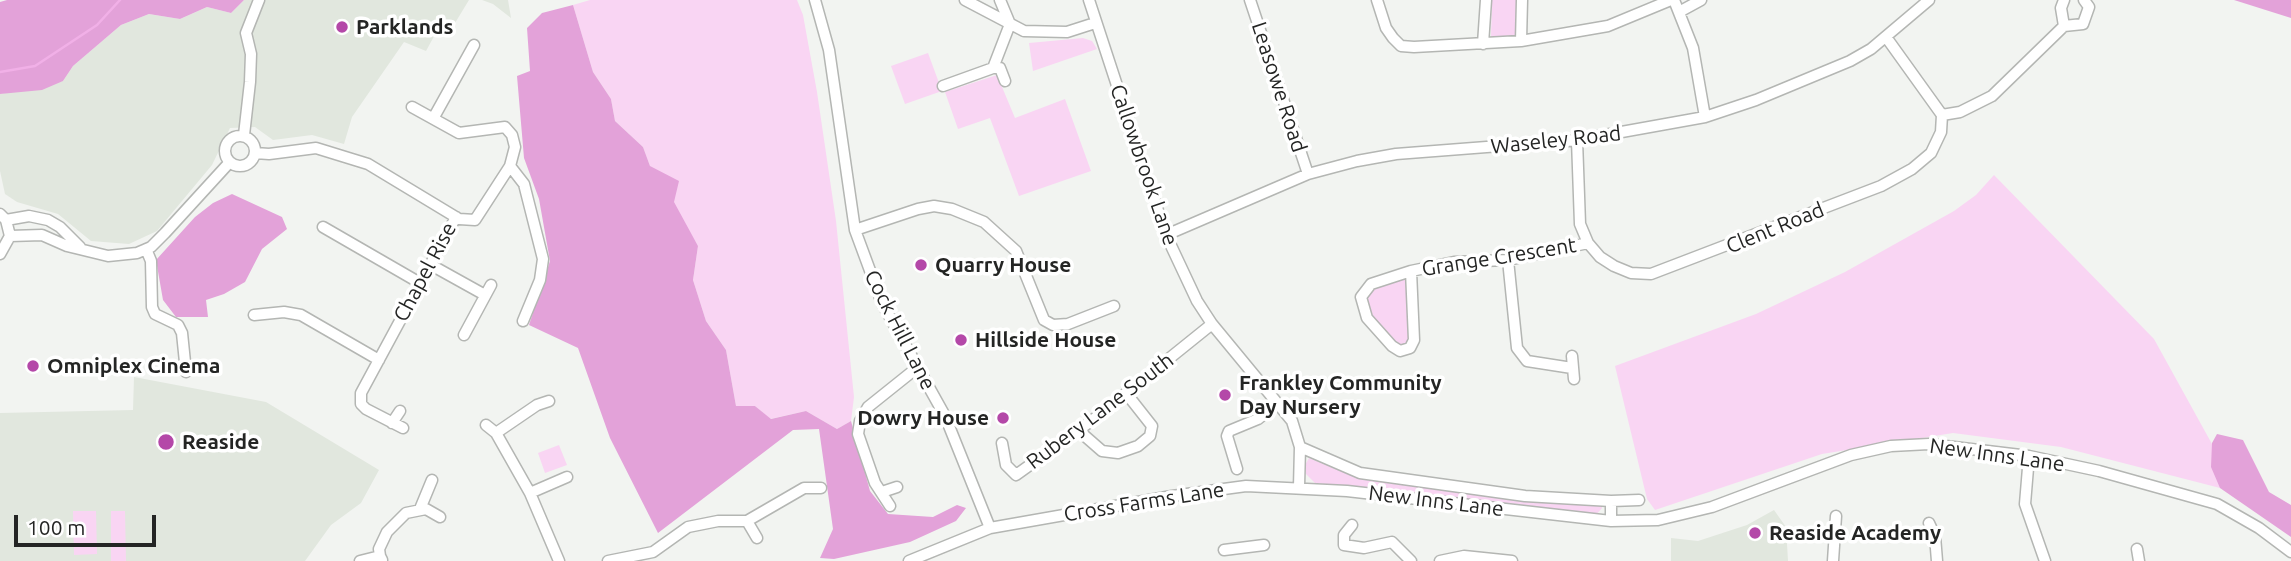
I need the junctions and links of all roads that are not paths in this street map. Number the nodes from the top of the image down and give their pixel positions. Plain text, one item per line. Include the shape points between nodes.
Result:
1 (259, 0) edge
2 (814, 0) edge
3 (965, 0) edge
4 (1000, 0) edge
5 (1089, 0) edge
6 (1250, 0) edge
7 (1377, 0) edge
8 (1486, 0) edge
9 (1522, 0) edge
10 (1672, 0) edge
11 (1701, 0) edge
12 (1929, 0) edge
13 (2064, 0) edge
14 (2084, 0) edge
15 (1679, 12) junction
16 (1095, 23) junction
17 (1010, 24) junction
18 (2064, 26) junction
19 (1886, 37) junction
20 (1521, 41) junction
21 (1483, 44) junction
22 (474, 45) dead end
23 (993, 68) junction
24 (1005, 81) dead end
25 (943, 86) dead end
26 (412, 107) dead end
27 (1942, 115) junction
28 (434, 117) junction
29 (1705, 117) junction
30 (244, 135) junction
31 (1577, 140) junction
32 (255, 153) junction
33 (229, 163) junction
34 (510, 166) junction
35 (1308, 174) junction
36 (3, 217) edge
37 (456, 217) junction
38 (323, 227) dead end
39 (855, 230) junction
40 (10, 236) junction
41 (1166, 236) junction
42 (1588, 243) junction
43 (80, 247) junction
44 (146, 249) junction
45 (0, 254) edge
46 (1508, 260) junction
47 (431, 265) junction
48 (1411, 271) junction
49 (420, 283) junction
50 (1114, 306) dead end
51 (254, 315) dead end
52 (523, 321) dead end
53 (1212, 324) junction
54 (464, 335) dead end
55 (379, 360) junction
56 (918, 367) junction
57 (1573, 368) dead end
58 (186, 372) dead end
59 (1126, 393) junction
60 (531, 394) dead end
61 (549, 401) dead end
62 (1278, 402) junction
63 (537, 405) junction
64 (400, 411) dead end
65 (392, 423) junction
66 (486, 425) dead end
67 (403, 428) dead end
68 (1078, 430) junction
69 (496, 433) junction
70 (1002, 443) dead end
71 (1300, 447) junction
72 (2029, 456) junction
73 (1237, 469) dead end
74 (567, 477) dead end
75 (432, 480) dead end
76 (897, 486) dead end
77 (1300, 487) junction
78 (821, 488) dead end
79 (882, 492) junction
80 (530, 493) junction
81 (1639, 500) dead end
82 (1611, 501) junction
83 (890, 506) dead end
84 (420, 509) junction
85 (440, 517) dead end
86 (747, 520) junction
87 (1611, 521) junction
88 (1831, 523) dead end
89 (1929, 523) dead end
90 (1352, 526) dead end
91 (990, 528) junction
92 (757, 538) dead end
93 (1264, 545) dead end
94 (1242, 547) junction
95 (1224, 550) dead end
96 (2291, 552) edge
97 (381, 558) edge
98 (360, 561) edge
99 (559, 561) edge
100 (608, 561) edge
101 (909, 561) edge
102 (1240, 561) edge
103 (1411, 561) edge
104 (1440, 561) edge
105 (1512, 561) edge
106 (1833, 561) edge
107 (1937, 561) edge
108 (2045, 561) edge

1 - 30 street via 246,33 250,82
2 - 39 street, Cock Hill Lane via 829,50
3 - 17 street
4 - 17 street
5 - 16 street, Callowbrook Lane
6 - 35 street, Leasowe Road
7 - 21 street via 1386,28 1401,46
8 - 21 street
9 - 20 street
10 - 15 street
10 - 20 street via 1608,26
11 - 15 street
12 - 19 street, Waseley Road
13 - 18 street
14 - 18 street via 2089,7 2083,23
15 - 29 street via 1693,48
16 - 17 street via 1047,34
16 - 41 street, Callowbrook Lane
17 - 23 street
18 - 27 street via 1993,96
19 - 27 street
19 - 29 street, Waseley Road via 1850,61
20 - 21 street
22 - 28 street
23 - 24 street via 1000,68
23 - 25 street
26 - 28 street
27 - 42 street, Clent Road via 1941,132 1931,153 1912,169 1881,186 1706,255 1651,274 1631,273 1600,257
28 - 34 street via 459,133 505,127 515,147
29 - 31 street, Waseley Road
30 - 32 street
30 - 33 street via 225,145
31 - 35 street, Waseley Road via 1395,154
31 - 42 street via 1580,224
32 - 33 street via 246,166
32 - 37 street, Chapel Rise via 316,148 368,164
33 - 44 street
34 - 37 street via 475,220
34 - 52 street via 524,184 543,259 540,281
35 - 41 street, Waseley Road
36 - 40 street
36 - 43 street via 48,220
37 - 47 street, Chapel Rise
38 - 49 street
39 - 50 street via 918,209 952,209 984,222 1016,251 1044,320 1068,324
39 - 56 street, Cock Hill Lane via 882,303
40 - 43 street via 42,235
40 - 45 street
41 - 53 street, Callowbrook Lane
42 - 46 street, Grange Crescent
43 - 44 street via 121,256
44 - 58 street via 152,307 182,333
46 - 48 street, Grange Crescent via 1454,262
46 - 57 street via 1517,348 1527,361
47 - 49 street, Chapel Rise
47 - 54 street via 488,290
48 - 48 street, Grange Crescent via 1371,284 1361,297 1367,318 1401,351 1410,348 1414,340
49 - 55 street, Chapel Rise
51 - 55 street via 301,315
53 - 59 street, Rubery Lane South
53 - 62 street
55 - 65 street, Chapel Rise via 361,393 361,404
56 - 79 street via 868,407 860,421 858,434
56 - 91 street, Cock Hill Lane via 945,416
59 - 68 street, Rubery Lane South
59 - 68 street via 1152,426 1150,436 1138,446 1118,453 1102,452
60 - 63 street
61 - 63 street
62 - 71 street via 1292,421
62 - 73 street via 1258,418 1229,431
63 - 69 street
64 - 65 street
65 - 67 street, Chapel Rise
66 - 69 street
68 - 70 street, Rubery Lane South via 1016,475 1006,465
69 - 80 street
71 - 77 street
71 - 82 street, New Inns Lane via 1360,473 1504,494
72 - 87 street, New Inns Lane via 1941,445 1891,446 1851,455 1712,507 1658,520
72 - 96 street, New Inns Lane via 2217,504
72 - 108 street via 2025,504
74 - 80 street
75 - 84 street
76 - 79 street
77 - 87 street, New Inns Lane
77 - 91 street, Cross Farms Lane via 1211,490
78 - 86 street via 802,483
79 - 83 street
80 - 99 street
81 - 82 street, New Inns Lane
82 - 87 street
84 - 85 street
84 - 97 street via 407,513 387,531 379,549
86 - 92 street
86 - 100 street via 688,527 653,552
88 - 106 street
89 - 107 street
90 - 103 street via 1344,535 1344,545 1364,548 1392,542
91 - 101 street, Cross Farms Lane
93 - 94 street
94 - 95 street
94 - 102 street
97 - 98 street
104 - 105 street via 1464,556

